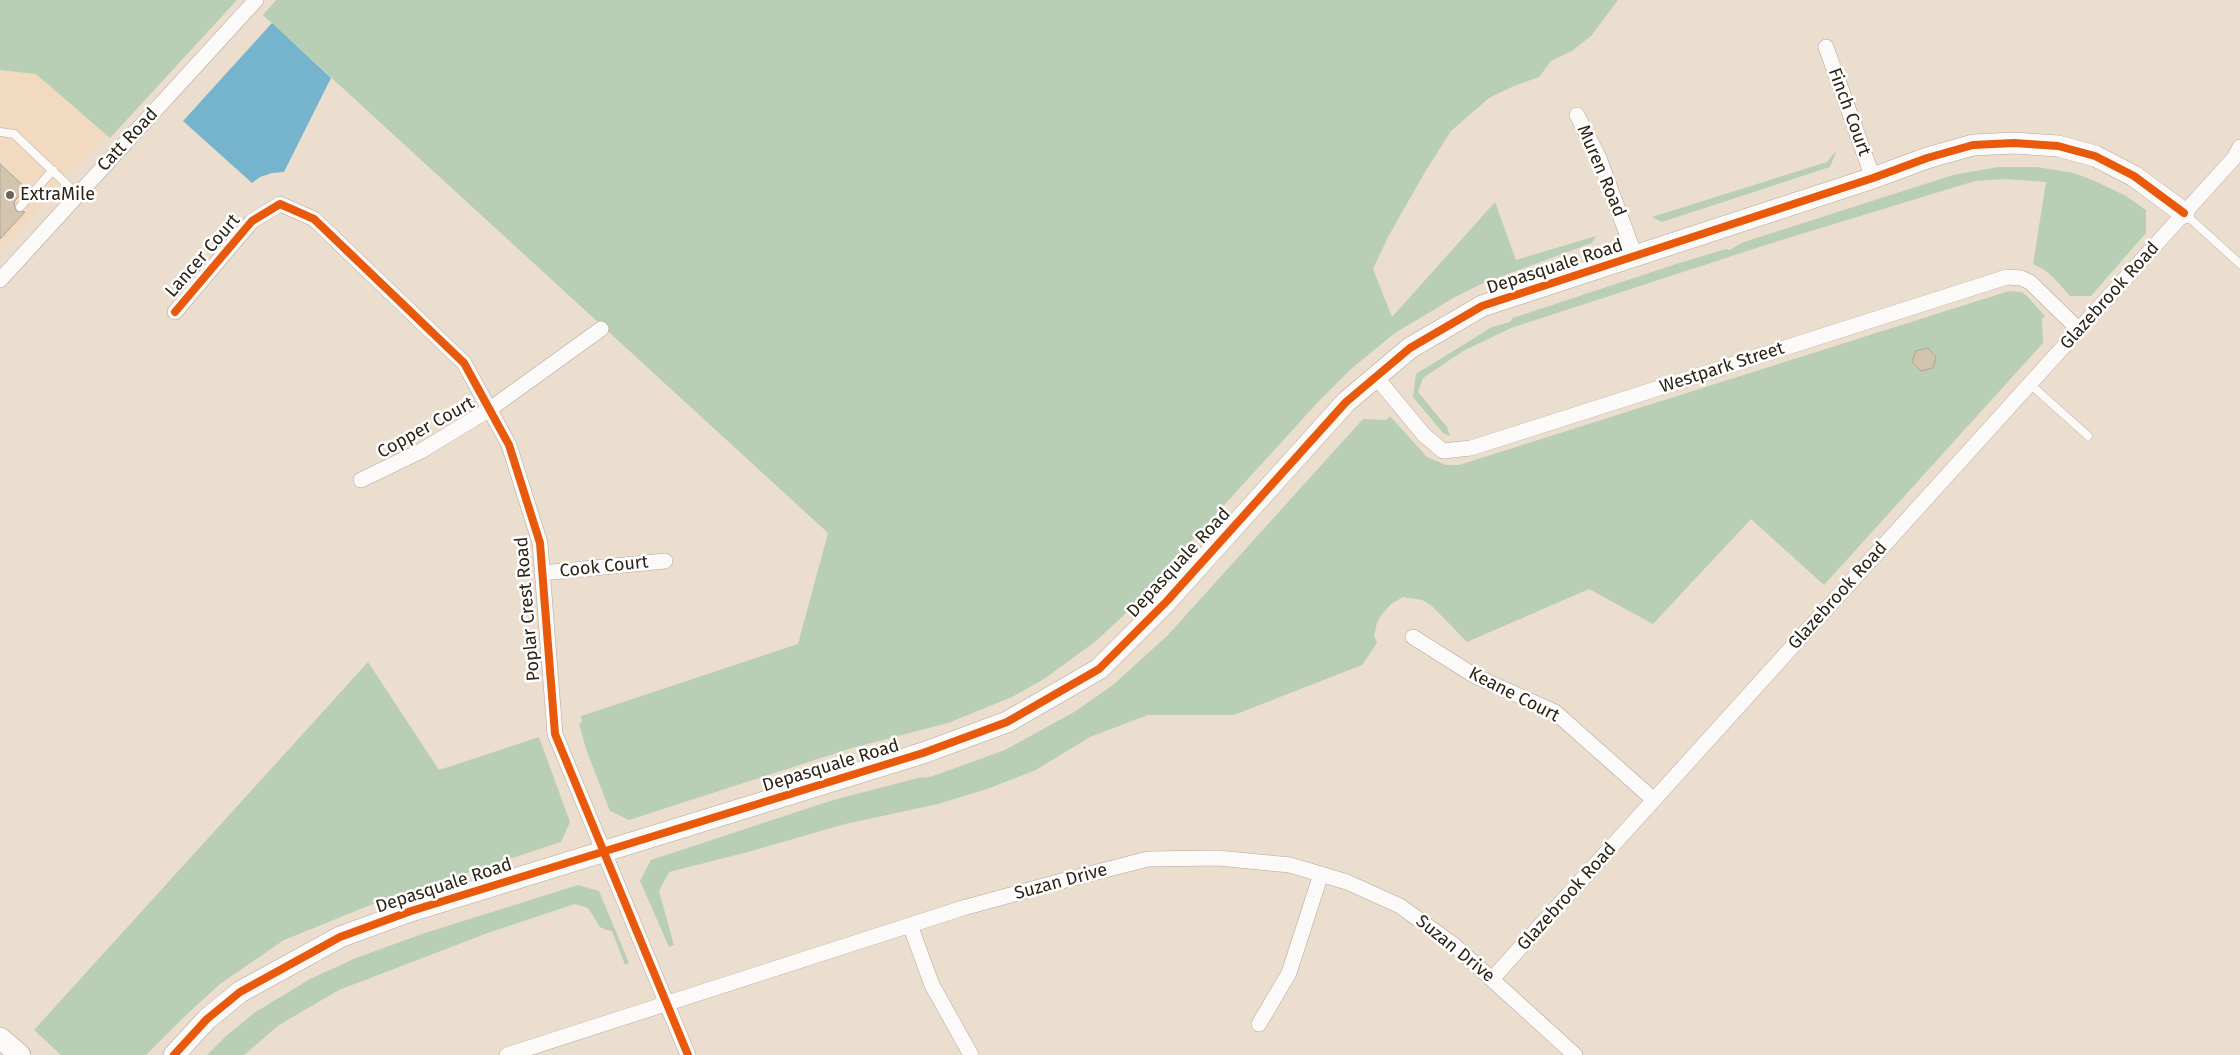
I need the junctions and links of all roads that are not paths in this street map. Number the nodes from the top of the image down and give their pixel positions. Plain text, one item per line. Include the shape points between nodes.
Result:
1 (256, 0) edge
2 (1826, 47) dead end
3 (1577, 115) dead end
4 (0, 132) edge
5 (2240, 147) edge
6 (53, 170) junction
7 (1873, 178) junction
8 (78, 195) junction
9 (280, 204) joint
10 (20, 207) dead end
11 (2184, 213) junction
12 (1634, 256) junction
13 (2240, 264) edge
14 (0, 280) edge
15 (175, 312) dead end
16 (601, 329) dead end
17 (2079, 330) junction
18 (1376, 377) junction
19 (2030, 384) junction
20 (490, 409) junction
21 (2088, 436) dead end
22 (361, 480) dead end
23 (665, 561) dead end
24 (542, 573) junction
25 (1413, 637) dead end
26 (1654, 800) junction
27 (603, 852) junction
28 (1321, 874) junction
29 (910, 925) junction
30 (1492, 979) junction
31 (666, 1004) junction
32 (1259, 1024) dead end
33 (0, 1038) edge
34 (20, 1055) edge
35 (174, 1055) edge
36 (507, 1055) edge
37 (688, 1055) edge
38 (971, 1055) edge
39 (1575, 1055) edge

1 - 8 street, Catt Road
2 - 7 street, Finch Court
3 - 12 street, Muren Road via 1599,158
4 - 6 lane via 14,134
5 - 11 street, Glazebrook Road via 2234,158
6 - 8 lane
6 - 10 lane
7 - 11 street, Depasquale Road via 1972,144 2014,142 2058,146 2095,156 2134,176
7 - 12 street, Depasquale Road
8 - 14 street, Catt Road
9 - 15 street, Lancer Court via 252,220
9 - 20 street, Poplar Crest Road via 314,219 464,363
11 - 13 lane
11 - 17 street, Glazebrook Road
12 - 18 street, Depasquale Road via 1482,306 1410,348
16 - 20 street, Copper Court
17 - 18 street, Westpark Street via 2030,282 2007,277 1471,448 1443,451 1424,435
17 - 19 street, Glazebrook Road
18 - 27 street, Depasquale Road via 1346,402 1167,601 1099,668 1007,722 942,746
19 - 21 lane
19 - 26 street, Glazebrook Road
20 - 22 street, Copper Court via 421,452
20 - 24 street, Poplar Crest Road via 509,445 540,543
23 - 24 street, Cook Court
24 - 27 street, Poplar Crest Road via 554,734
25 - 26 street, Keane Court via 1474,676 1555,712
26 - 30 street, Glazebrook Road
27 - 31 street, Poplar Crest Road
27 - 35 street, Depasquale Road via 411,911 340,937 240,992 207,1019
28 - 29 street, Suzan Drive via 1290,865 1218,858 1148,860 1020,892
28 - 30 street, Suzan Drive via 1400,906 1454,945
28 - 32 street via 1289,973
29 - 31 street, Suzan Drive
29 - 38 street via 932,985
30 - 39 street, Suzan Drive
31 - 36 street, Suzan Drive
31 - 37 street, Poplar Crest Road
33 - 34 street

